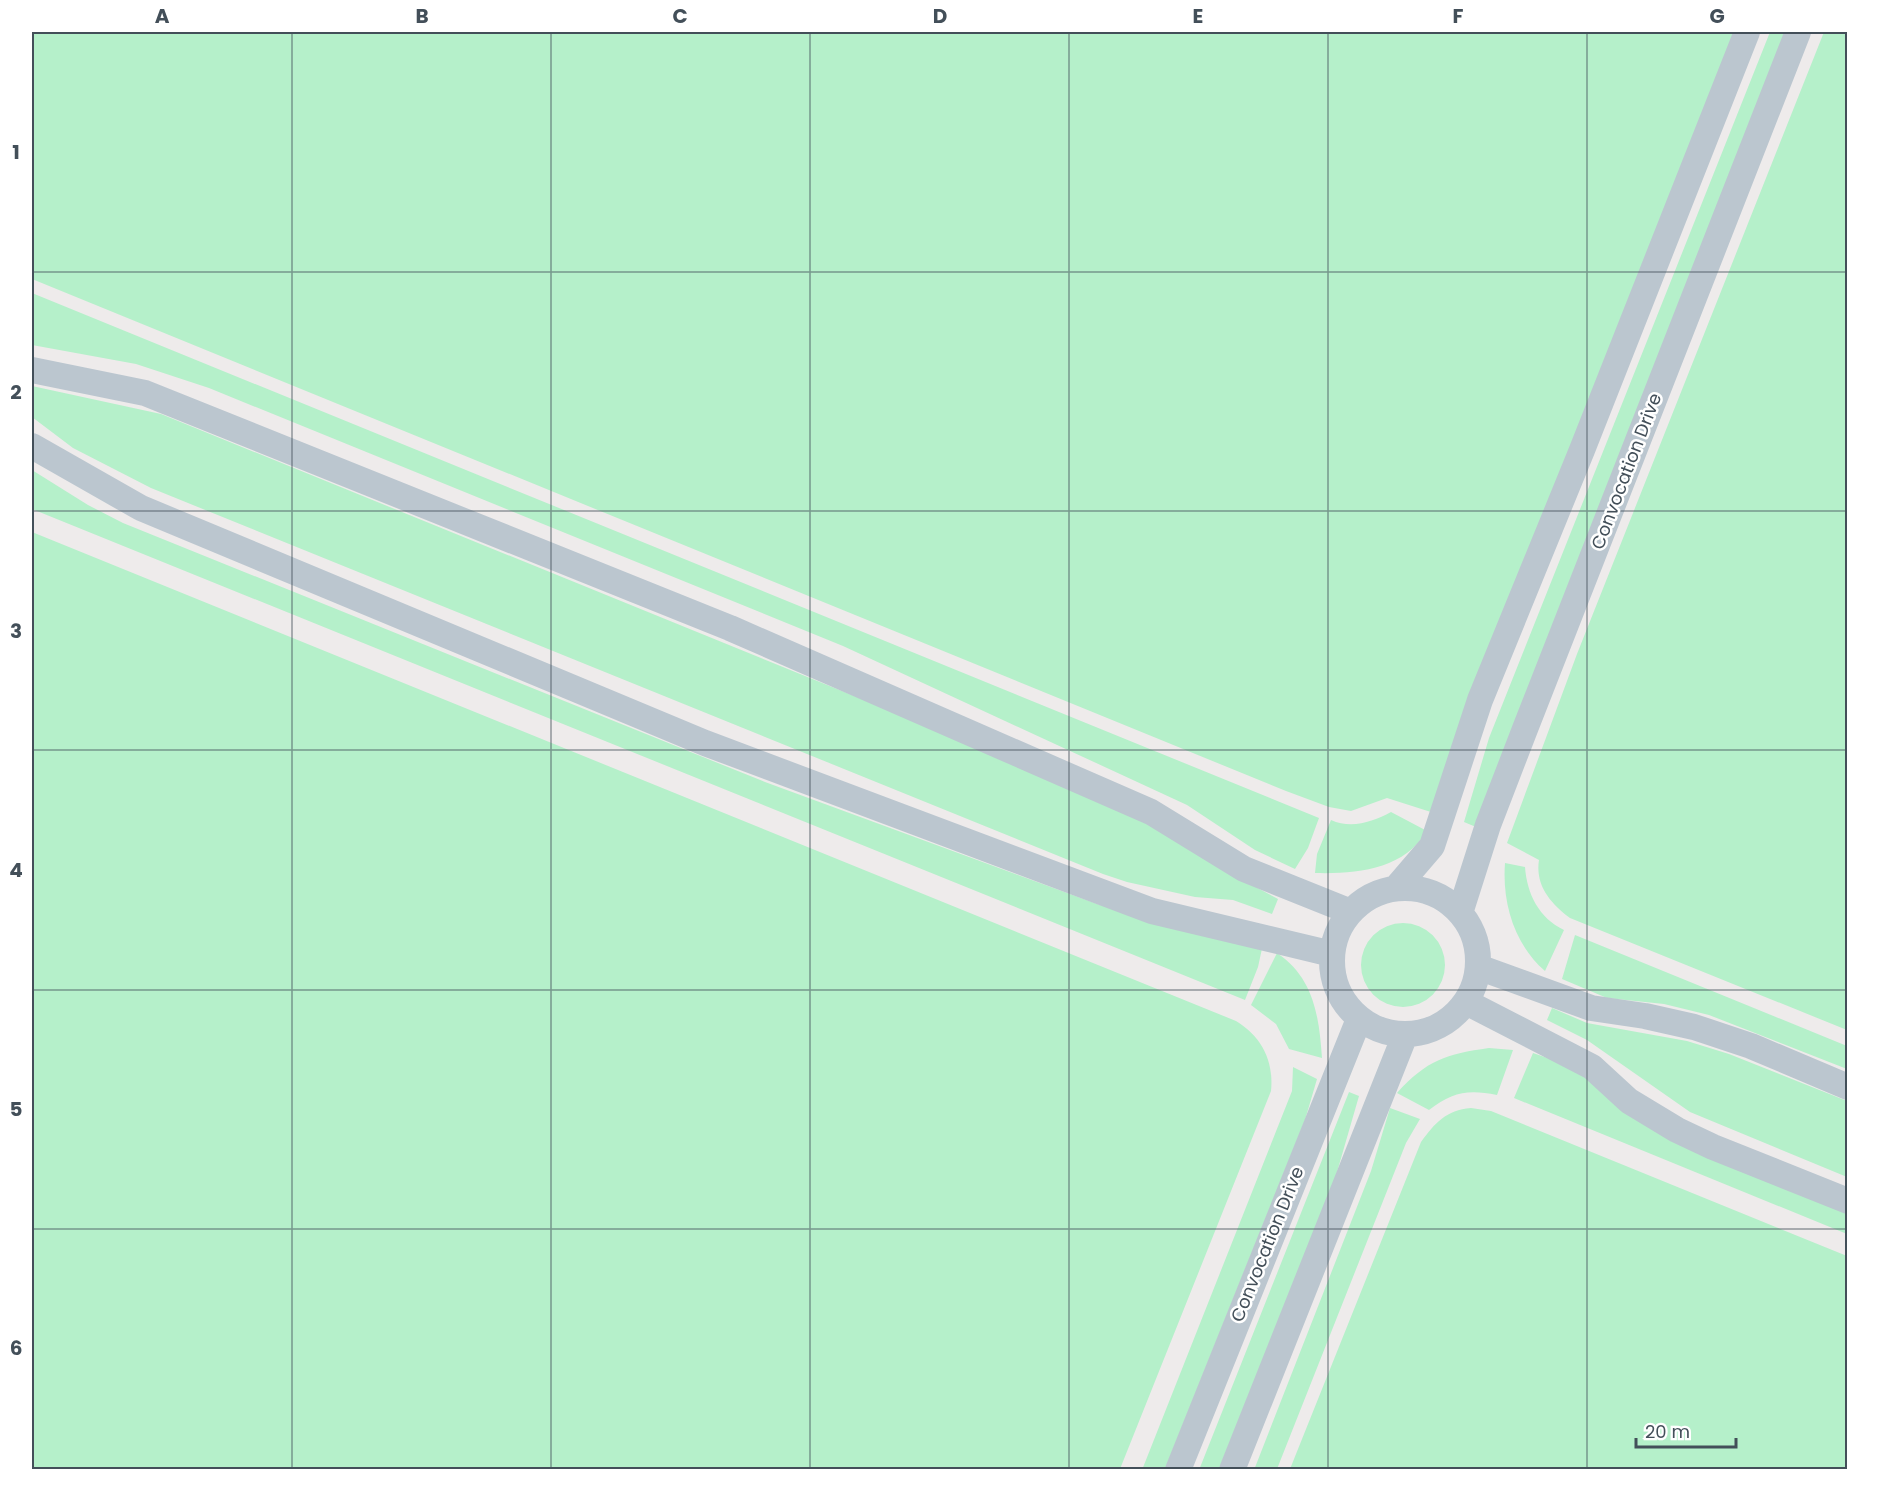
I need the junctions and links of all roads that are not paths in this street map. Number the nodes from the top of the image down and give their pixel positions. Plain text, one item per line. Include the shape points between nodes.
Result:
1 (1747, 32) edge
2 (1798, 32) edge
3 (32, 370) edge
4 (32, 446) edge
5 (1396, 888) junction
6 (1351, 912) junction
7 (1460, 913) junction
8 (1332, 954) junction
9 (1478, 967) junction
10 (1466, 1002) junction
11 (1359, 1019) junction
12 (1405, 1035) junction
13 (1848, 1087) edge
14 (1848, 1201) edge
15 (1178, 1470) edge
16 (1232, 1470) edge

1 - 5 street via 1480,700 1432,846
2 - 7 street, Convocation Drive via 1488,825
3 - 6 street via 145,393 730,628 1151,812 1244,869
4 - 8 street via 141,508 705,743 1152,911
5 - 6 street via 1372,897
5 - 7 street via 1420,889 1442,898
6 - 8 street via 1338,931
7 - 9 street via 1477,947
8 - 11 street via 1334,978 1343,1001
9 - 10 street
9 - 13 street via 1591,1008 1694,1027
10 - 12 street via 1450,1019 1429,1031
10 - 14 street via 1592,1067 1629,1101 1677,1130
11 - 12 street via 1380,1031
11 - 15 street, Convocation Drive
12 - 16 street

